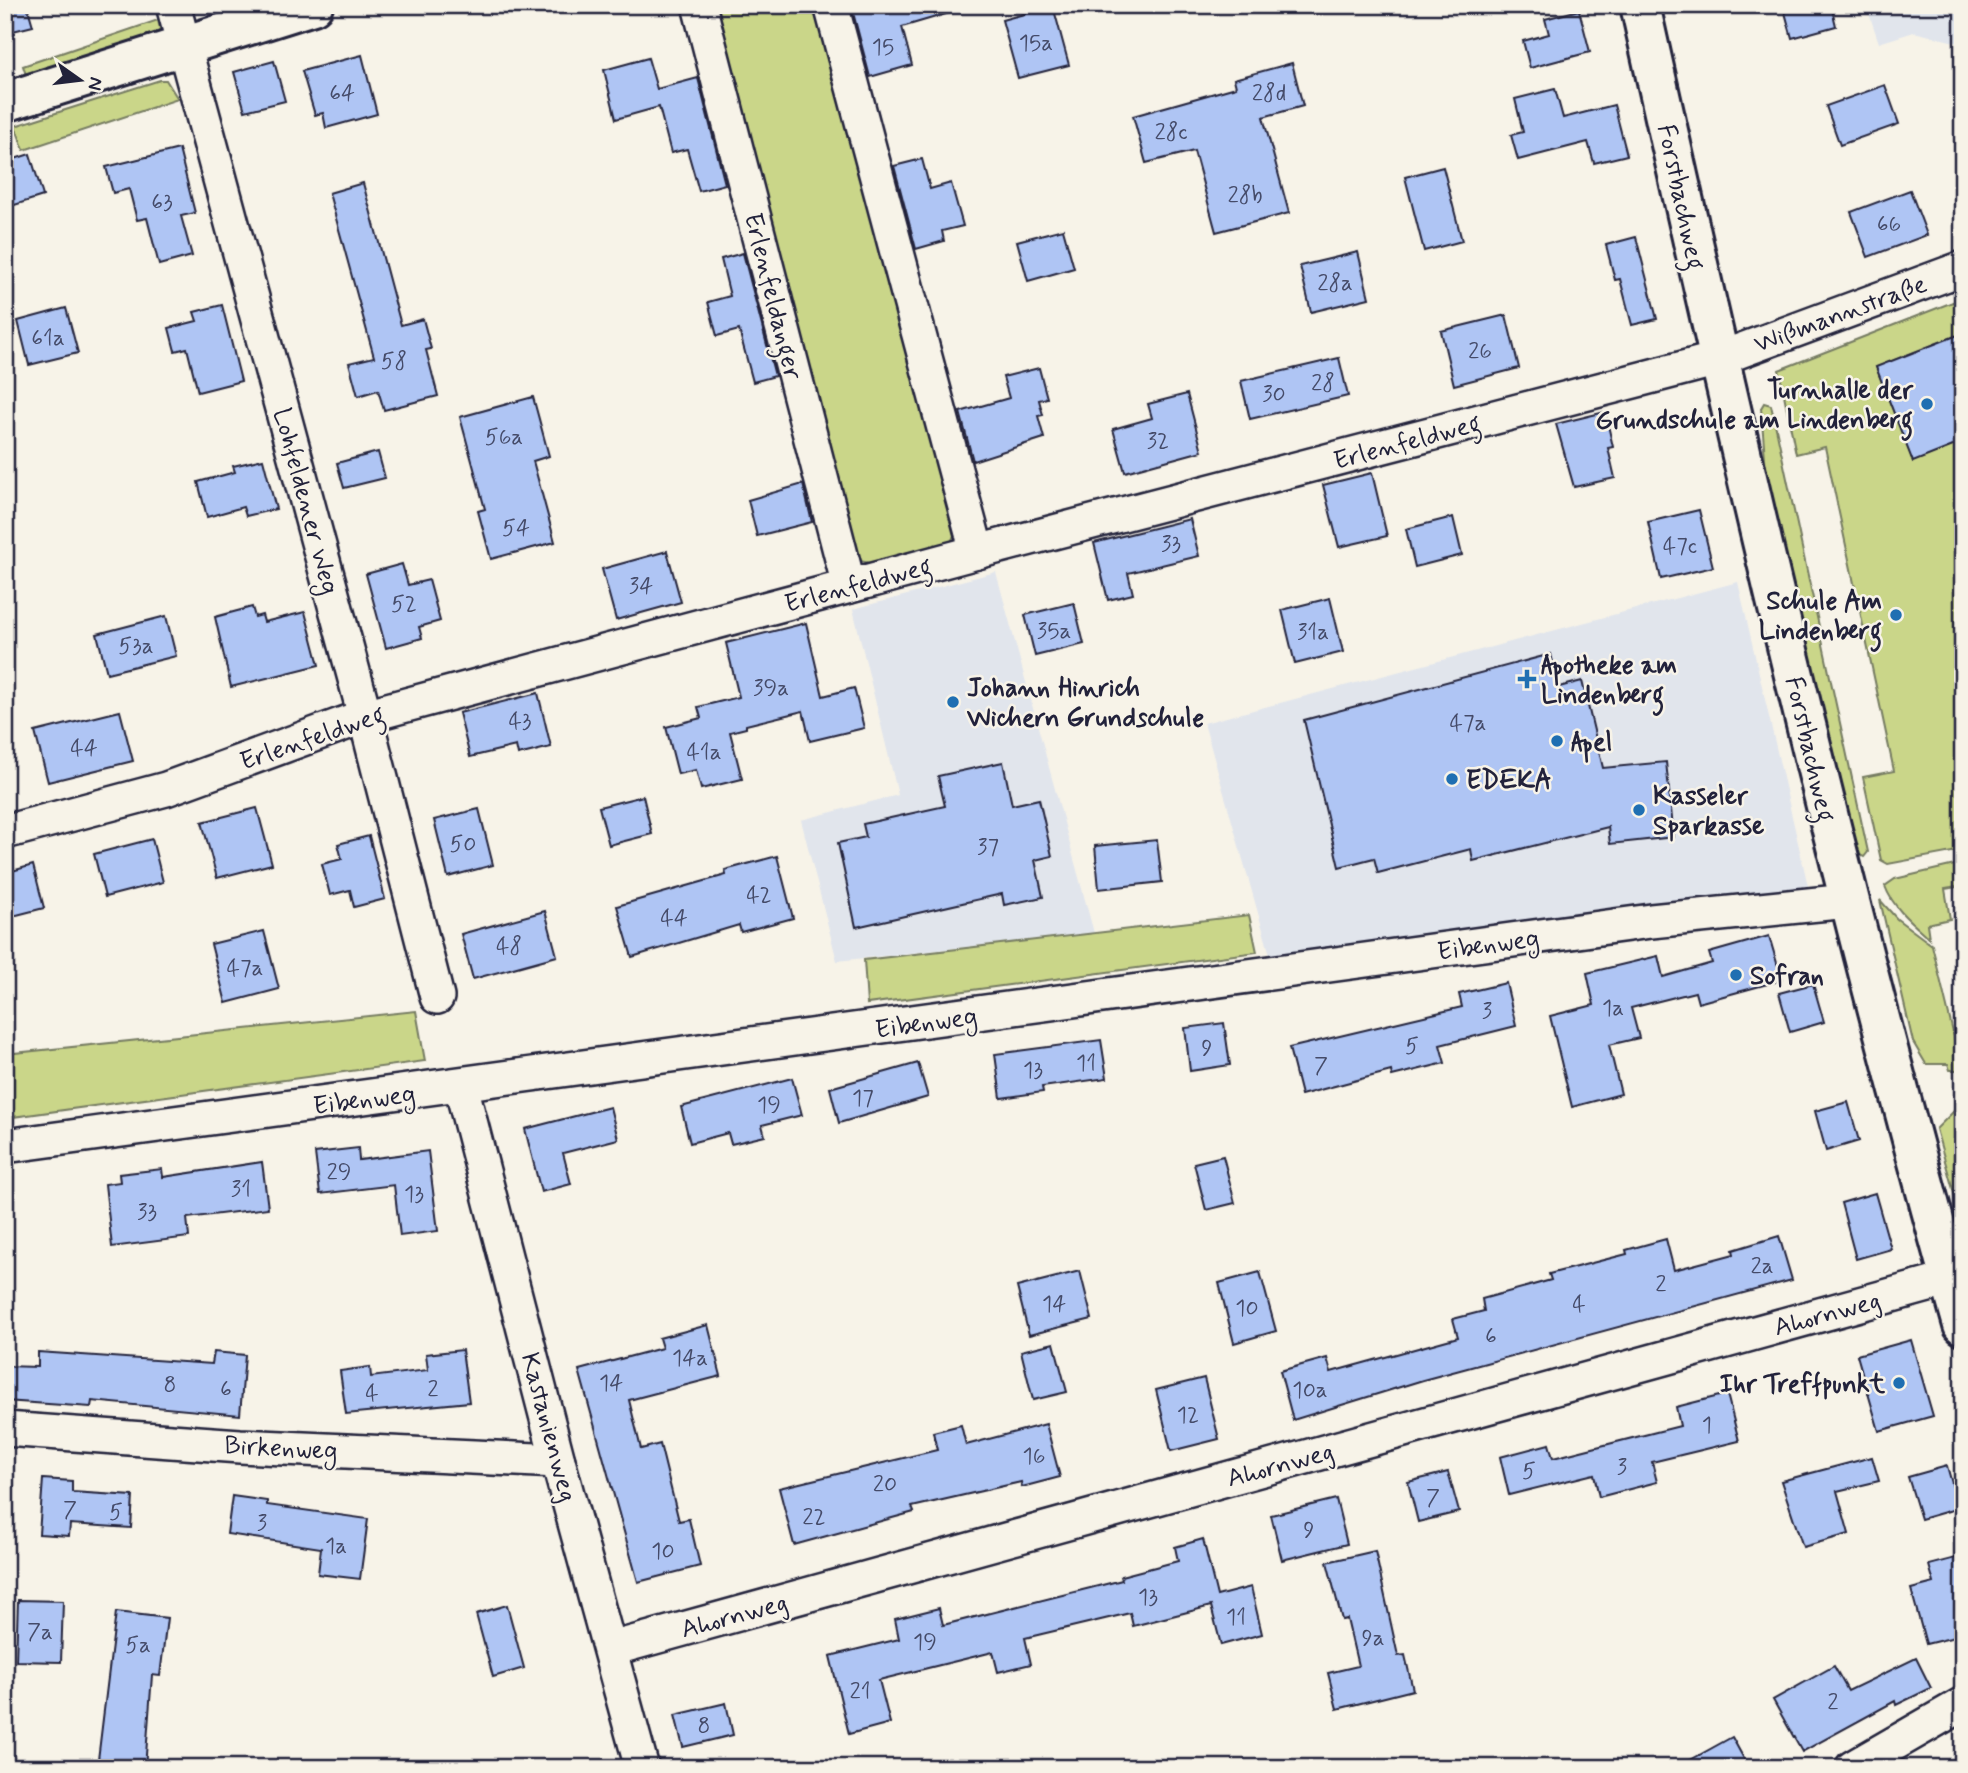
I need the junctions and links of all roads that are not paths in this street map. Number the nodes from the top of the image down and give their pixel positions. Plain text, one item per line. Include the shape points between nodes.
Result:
1 (173, 5) edge
2 (313, 5) edge
3 (699, 5) edge
4 (831, 5) edge
5 (1640, 5) edge
6 (184, 45) junction
7 (5, 102) edge
8 (1963, 268) edge
9 (1718, 359) junction
10 (977, 552) junction
11 (849, 586) junction
12 (365, 716) junction
13 (5, 832) edge
14 (1847, 901) junction
15 (437, 997) dead end
16 (461, 1086) junction
17 (5, 1146) edge
18 (1950, 1279) junction
19 (1963, 1325) edge
20 (5, 1429) edge
21 (558, 1461) junction
22 (611, 1649) junction
23 (1963, 1704) edge
24 (642, 1768) edge
25 (1852, 1768) edge

1 - 6 street, Lohfeldener Weg
2 - 6 street
3 - 11 street, Erlenfeldanger
4 - 10 street
5 - 9 street, Forstbachweg
6 - 7 street
6 - 12 street, Lohfeldener Weg
8 - 9 street, Wißmannstraße
9 - 10 street, Erlenfeldweg
9 - 14 street, Forstbachweg
10 - 11 street, Erlenfeldweg
11 - 12 street, Erlenfeldweg
12 - 13 street, Erlenfeldweg via 166,789
12 - 15 street, Lohfeldener Weg
14 - 16 street, Eibenweg via 1651,921
14 - 18 street, Forstbachweg
16 - 17 street, Eibenweg
16 - 21 street, Kastanienweg
18 - 19 street, Forstbachweg
18 - 22 street, Ahornweg
20 - 21 street, Birkenweg
21 - 22 street, Kastanienweg
22 - 24 street, Kastanienweg
23 - 25 street

